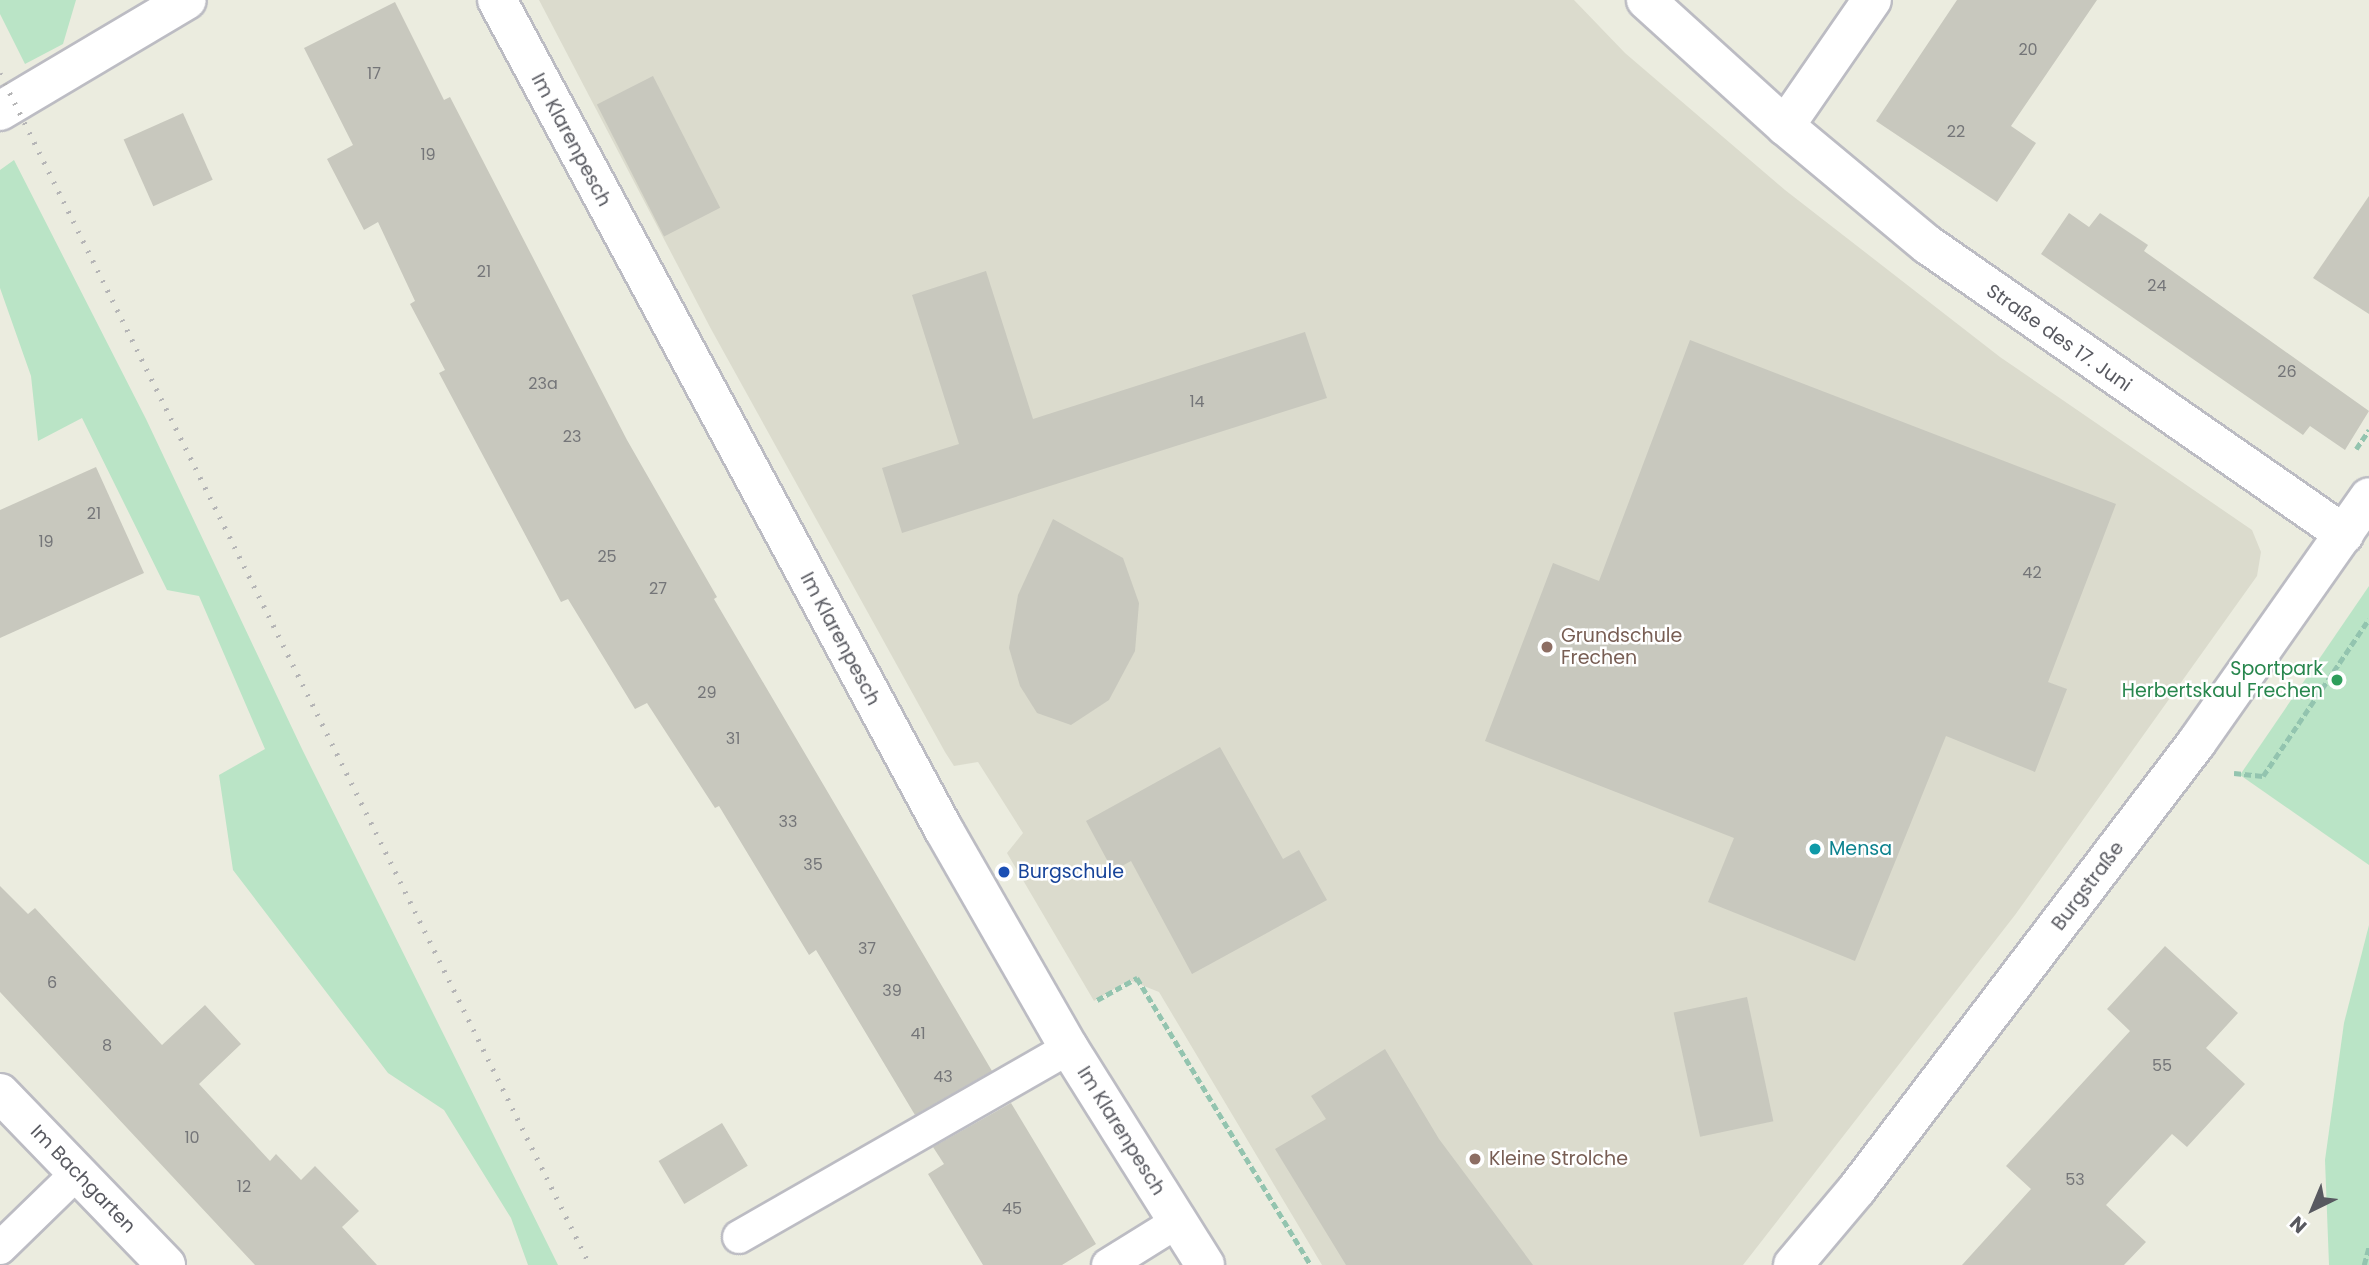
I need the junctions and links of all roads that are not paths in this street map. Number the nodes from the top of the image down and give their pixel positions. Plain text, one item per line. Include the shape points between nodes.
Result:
1 (187, 0) edge
2 (497, 0) edge
3 (1646, 0) edge
4 (1872, 0) edge
5 (0, 111) edge
6 (1785, 126) junction
7 (2369, 497) edge
8 (2344, 534) junction
9 (1069, 1048) junction
10 (0, 1093) edge
11 (77, 1173) junction
12 (1177, 1222) junction
13 (739, 1237) dead end
14 (0, 1248) edge
15 (166, 1265) edge
16 (1108, 1265) edge
17 (1205, 1265) edge
18 (1793, 1265) edge

1 - 5 street
2 - 9 street, Im Klarenpesch via 944,831
3 - 6 street, Straße des 17. Juni
4 - 6 street
6 - 8 street, Straße des 17. Juni via 1928,245
7 - 8 street, Burgstraße
8 - 18 street, Burgstraße via 2197,742 1857,1189
9 - 12 street, Im Klarenpesch
9 - 13 lane
10 - 11 street, Im Bachgarten
11 - 14 lane
11 - 15 street, Im Bachgarten
12 - 16 lane
12 - 17 street, Im Klarenpesch

